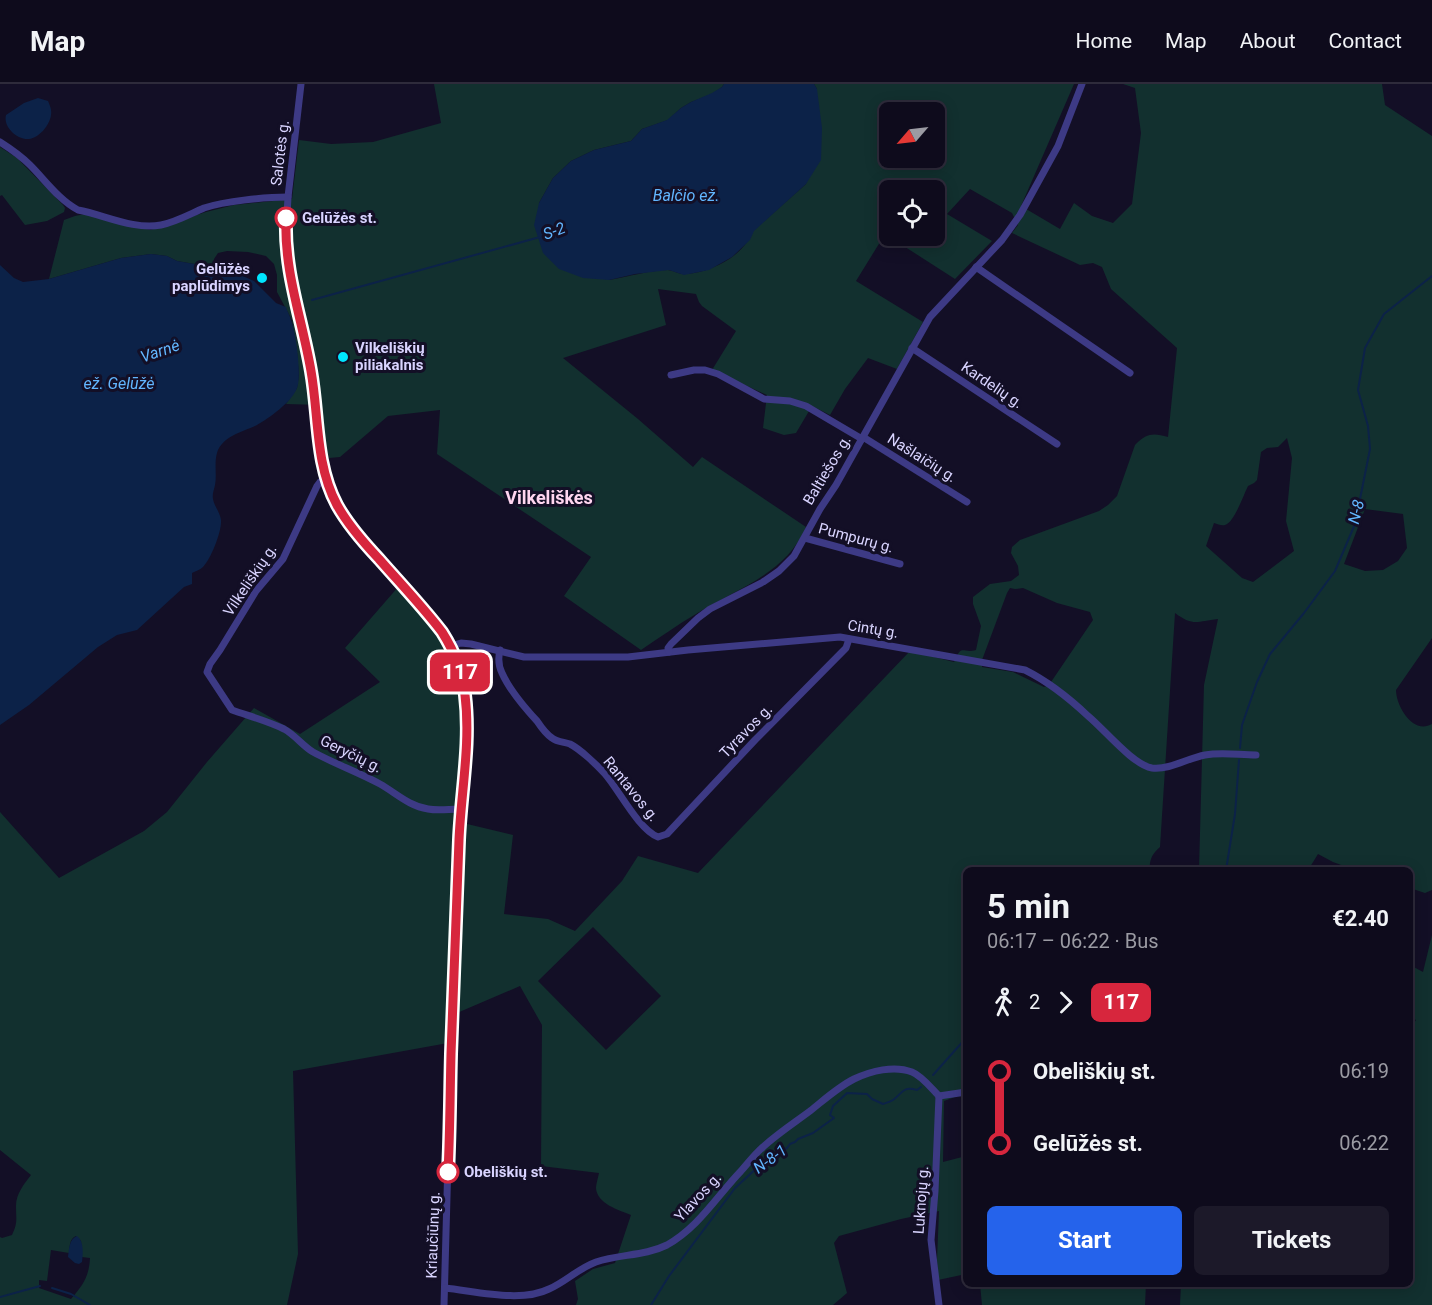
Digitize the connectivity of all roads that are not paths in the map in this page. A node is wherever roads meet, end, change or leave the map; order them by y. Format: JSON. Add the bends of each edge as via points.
{"nodes":[{"id":1,"x":301,"y":84,"type":"edge"},
{"id":2,"x":1082,"y":84,"type":"edge"},
{"id":3,"x":0,"y":142,"type":"edge"},
{"id":4,"x":288,"y":197,"type":"junction"},
{"id":5,"x":976,"y":267,"type":"junction"},
{"id":6,"x":912,"y":348,"type":"junction"},
{"id":7,"x":1130,"y":373,"type":"dead end"},
{"id":8,"x":671,"y":375,"type":"dead end"},
{"id":9,"x":862,"y":438,"type":"junction"},
{"id":10,"x":1057,"y":444,"type":"dead end"},
{"id":11,"x":326,"y":478,"type":"junction"},
{"id":12,"x":967,"y":502,"type":"dead end"},
{"id":13,"x":805,"y":538,"type":"junction"},
{"id":14,"x":900,"y":564,"type":"dead end"},
{"id":15,"x":849,"y":639,"type":"junction"},
{"id":16,"x":451,"y":646,"type":"junction"},
{"id":17,"x":500,"y":650,"type":"junction"},
{"id":18,"x":669,"y":652,"type":"junction"},
{"id":19,"x":232,"y":710,"type":"joint"},
{"id":20,"x":1256,"y":755,"type":"dead end"},
{"id":21,"x":460,"y":809,"type":"junction"},
{"id":22,"x":658,"y":837,"type":"joint"},
{"id":23,"x":963,"y":1092,"type":"edge"},
{"id":24,"x":939,"y":1095,"type":"junction"},
{"id":25,"x":445,"y":1288,"type":"junction"},
{"id":26,"x":444,"y":1305,"type":"edge"},
{"id":27,"x":939,"y":1305,"type":"edge"}],
"edges":[{"from":1,"to":4,"type":"street","name":"Salotės g."},
{"from":2,"to":5,"type":"street","name":"Baltiešos g.","via":[[1059,146],[1020,215]]},
{"from":3,"to":4,"type":"street","via":[[23,158],[73,207],[124,222],[160,225],[228,202]]},
{"from":4,"to":11,"type":"street","name":"Salotės g.","via":[[290,275],[312,373]]},
{"from":5,"to":6,"type":"street","name":"Baltiešos g.","via":[[930,317]]},
{"from":5,"to":7,"type":"street"},
{"from":6,"to":9,"type":"street","name":"Baltiešos g."},
{"from":6,"to":10,"type":"street","name":"Kardelių g."},
{"from":8,"to":9,"type":"street","name":"Našlaičių g.","via":[[694,370],[718,374],[764,399],[806,406]]},
{"from":9,"to":12,"type":"street","name":"Našlaičių g."},
{"from":9,"to":13,"type":"street","name":"Baltiešos g."},
{"from":11,"to":16,"type":"street","name":"Salotės g.","via":[[336,504],[354,531],[434,621]]},
{"from":11,"to":19,"type":"street","name":"Vilkeliškių g.","via":[[317,486],[283,559],[256,591],[210,664],[207,672]]},
{"from":13,"to":14,"type":"street","name":"Pumpurų g."},
{"from":13,"to":18,"type":"street","name":"Baltiešos g.","via":[[779,571],[710,609],[671,644]]},
{"from":15,"to":18,"type":"street","name":"Cintų g."},
{"from":15,"to":20,"type":"street","name":"Cintų g.","via":[[1025,670],[1052,685],[1146,766],[1157,768],[1214,754]]},
{"from":15,"to":22,"type":"street","name":"Tyravos g.","via":[[846,648],[698,802],[667,834]]},
{"from":16,"to":17,"type":"street","name":"Cintų g.","via":[[461,643]]},
{"from":16,"to":21,"type":"street","name":"Salotės g.","via":[[462,676],[467,713]]},
{"from":17,"to":18,"type":"street","name":"Cintų g.","via":[[524,657],[628,657]]},
{"from":17,"to":22,"type":"street","name":"Rantavos g.","via":[[502,673],[521,704],[554,740],[576,748],[605,774],[640,822]]},
{"from":19,"to":21,"type":"street","name":"Geryčių g.","via":[[284,729],[311,751],[416,806],[429,810]]},
{"from":21,"to":25,"type":"street","name":"Kriaučiūnų g."},
{"from":23,"to":24,"type":"street"},
{"from":24,"to":25,"type":"street","name":"Ylavos g.","via":[[909,1071],[882,1070],[855,1079],[763,1148],[699,1220],[667,1245],[598,1261],[541,1292],[508,1295]]},
{"from":24,"to":27,"type":"street","name":"Luknojų g.","via":[[931,1240]]},
{"from":25,"to":26,"type":"street","name":"Kriaučiūnų g."}]}
